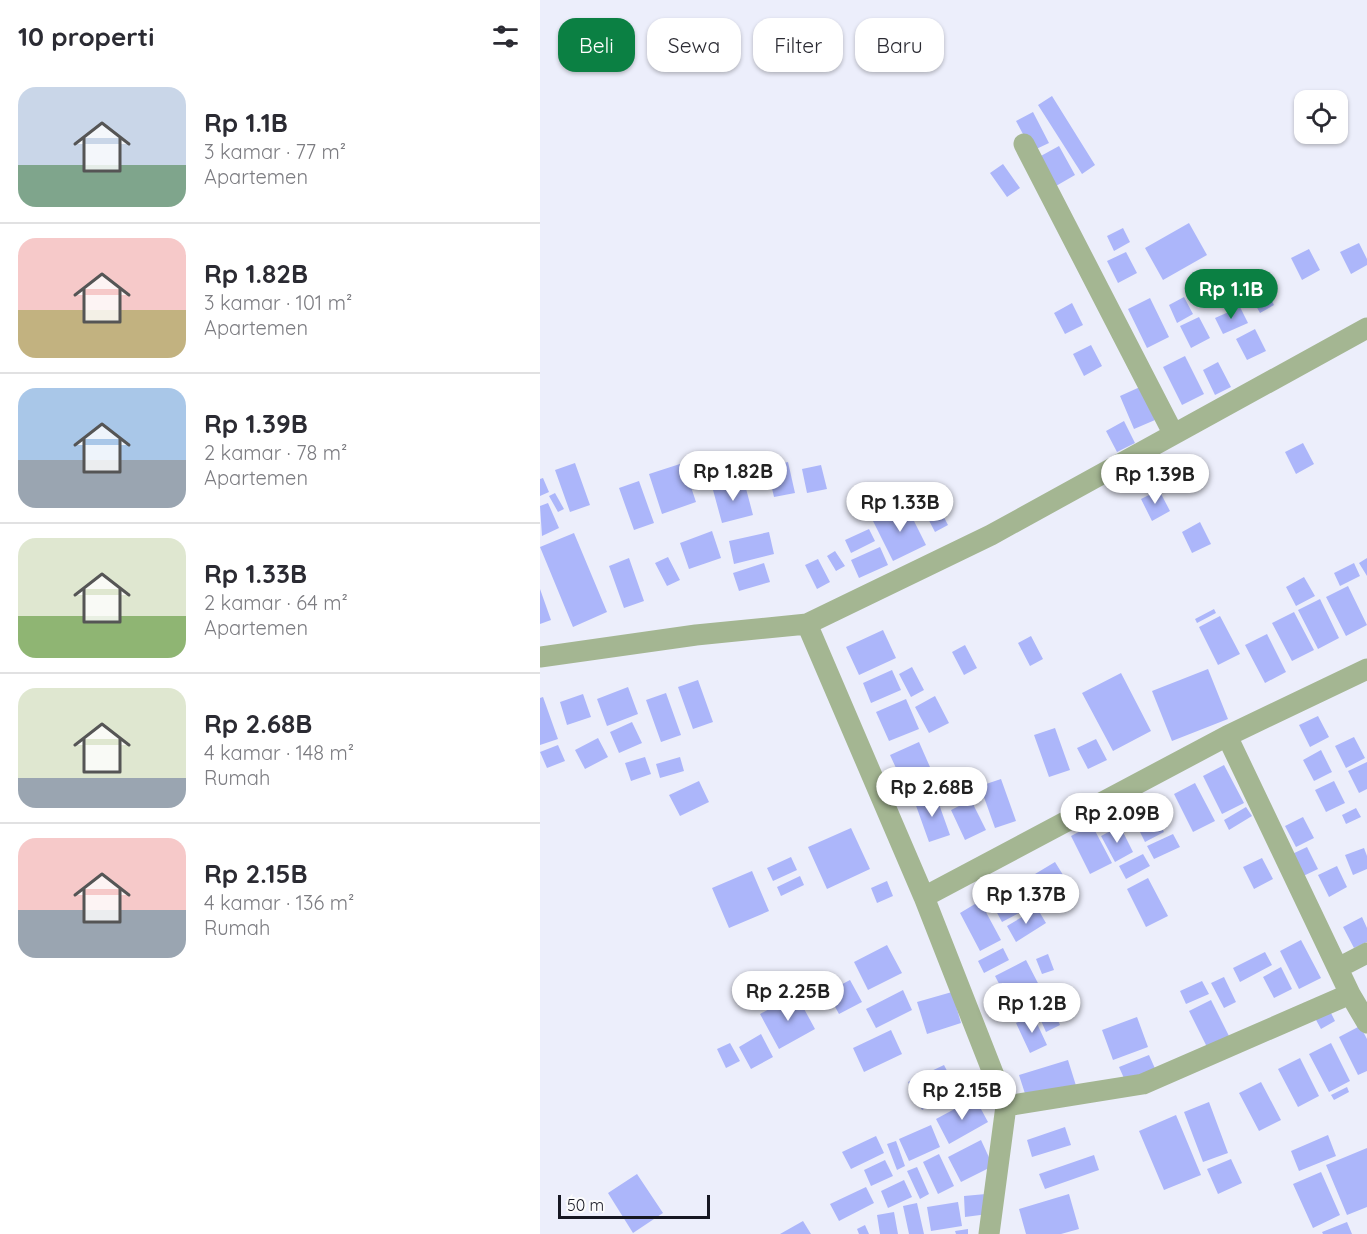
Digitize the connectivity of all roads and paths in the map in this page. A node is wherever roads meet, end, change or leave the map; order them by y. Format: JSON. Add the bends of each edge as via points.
{"nodes":[{"id":1,"x":1024,"y":144,"type":"dead end"},
{"id":2,"x":1367,"y":328,"type":"edge"},
{"id":3,"x":1173,"y":433,"type":"junction"},
{"id":4,"x":807,"y":624,"type":"junction"},
{"id":5,"x":540,"y":657,"type":"edge"},
{"id":6,"x":1367,"y":669,"type":"edge"},
{"id":7,"x":1227,"y":736,"type":"junction"},
{"id":8,"x":924,"y":897,"type":"junction"},
{"id":9,"x":1367,"y":953,"type":"edge"},
{"id":10,"x":1338,"y":968,"type":"junction"},
{"id":11,"x":1350,"y":994,"type":"junction"},
{"id":12,"x":1367,"y":1023,"type":"edge"},
{"id":13,"x":1006,"y":1106,"type":"junction"},
{"id":14,"x":989,"y":1234,"type":"edge"}],
"edges":[{"from":1,"to":3,"type":"street"},
{"from":2,"to":3,"type":"street"},
{"from":3,"to":4,"type":"street","via":[[991,535]]},
{"from":4,"to":5,"type":"street"},
{"from":4,"to":8,"type":"street"},
{"from":6,"to":7,"type":"street"},
{"from":7,"to":8,"type":"street"},
{"from":7,"to":10,"type":"street"},
{"from":8,"to":13,"type":"street"},
{"from":9,"to":10,"type":"street"},
{"from":10,"to":11,"type":"street"},
{"from":11,"to":12,"type":"street"},
{"from":11,"to":13,"type":"street","via":[[1143,1083]]},
{"from":13,"to":14,"type":"street"}]}
